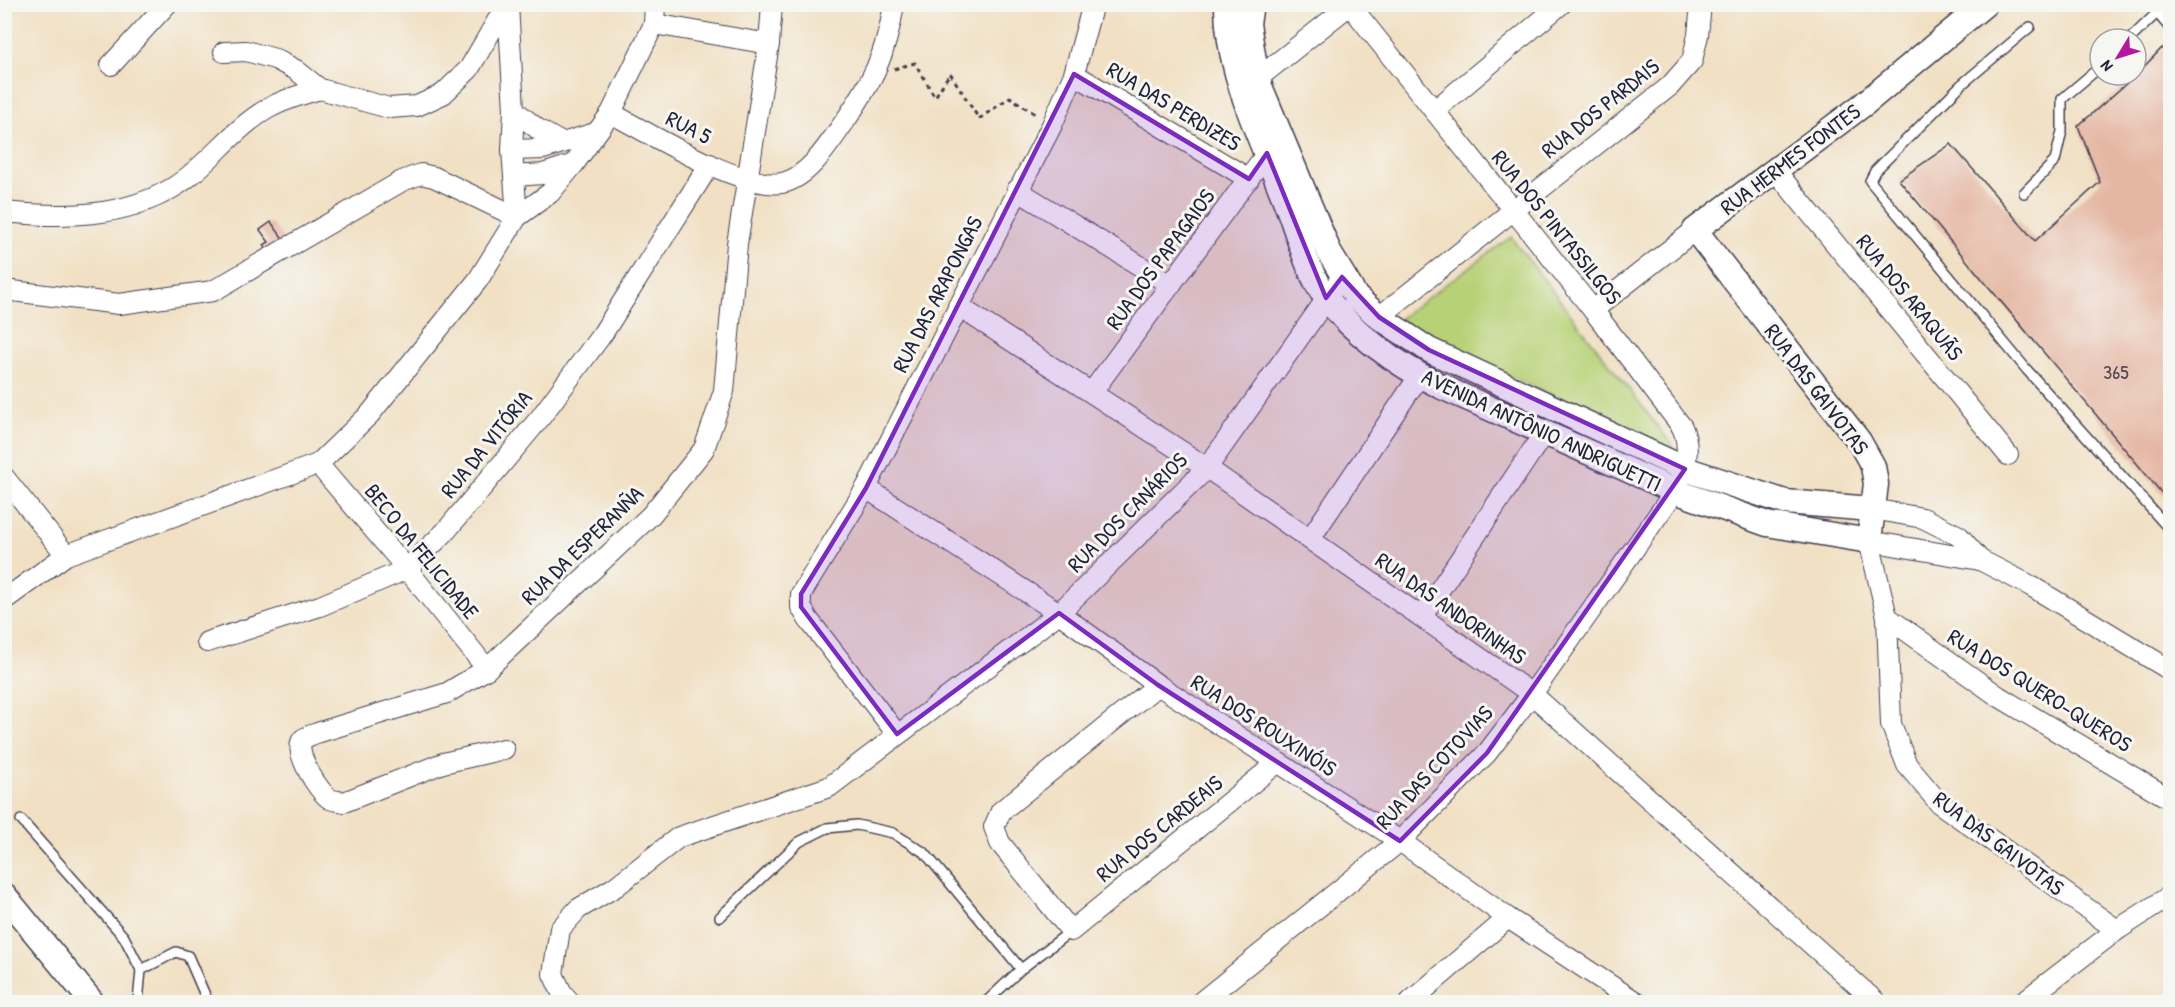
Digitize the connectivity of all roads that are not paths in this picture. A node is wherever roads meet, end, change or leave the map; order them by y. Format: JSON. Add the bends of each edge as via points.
{"nodes":[{"id":1,"x":166,"y":4,"type":"edge"},
{"id":2,"x":507,"y":4,"type":"edge"},
{"id":3,"x":655,"y":4,"type":"edge"},
{"id":4,"x":772,"y":4,"type":"edge"},
{"id":5,"x":894,"y":4,"type":"edge"},
{"id":6,"x":1093,"y":4,"type":"edge"},
{"id":7,"x":1227,"y":4,"type":"edge"},
{"id":8,"x":1251,"y":4,"type":"edge"},
{"id":9,"x":1561,"y":4,"type":"edge"},
{"id":10,"x":1701,"y":4,"type":"edge"},
{"id":11,"x":1985,"y":4,"type":"edge"},
{"id":12,"x":2166,"y":4,"type":"edge"},
{"id":13,"x":1351,"y":5,"type":"edge"},
{"id":14,"x":2158,"y":14,"type":"junction"},
{"id":15,"x":654,"y":24,"type":"junction"},
{"id":16,"x":2030,"y":27,"type":"dead end"},
{"id":17,"x":2143,"y":27,"type":"edge"},
{"id":18,"x":2170,"y":28,"type":"edge"},
{"id":19,"x":769,"y":44,"type":"junction"},
{"id":20,"x":224,"y":52,"type":"dead end"},
{"id":21,"x":111,"y":65,"type":"dead end"},
{"id":22,"x":1074,"y":74,"type":"junction"},
{"id":23,"x":2088,"y":77,"type":"edge"},
{"id":24,"x":1257,"y":79,"type":"junction"},
{"id":25,"x":320,"y":89,"type":"junction"},
{"id":26,"x":514,"y":110,"type":"junction"},
{"id":27,"x":1434,"y":111,"type":"junction"},
{"id":28,"x":611,"y":113,"type":"junction"},
{"id":29,"x":596,"y":133,"type":"junction"},
{"id":30,"x":562,"y":143,"type":"junction"},
{"id":31,"x":512,"y":150,"type":"junction"},
{"id":32,"x":1267,"y":153,"type":"junction"},
{"id":33,"x":574,"y":164,"type":"junction"},
{"id":34,"x":710,"y":164,"type":"junction"},
{"id":35,"x":1775,"y":170,"type":"junction"},
{"id":36,"x":514,"y":176,"type":"junction"},
{"id":37,"x":748,"y":179,"type":"junction"},
{"id":38,"x":1249,"y":179,"type":"junction"},
{"id":39,"x":1017,"y":190,"type":"junction"},
{"id":40,"x":2024,"y":193,"type":"dead end"},
{"id":41,"x":1511,"y":210,"type":"junction"},
{"id":42,"x":4,"y":212,"type":"edge"},
{"id":43,"x":517,"y":217,"type":"junction"},
{"id":44,"x":1695,"y":230,"type":"junction"},
{"id":45,"x":1341,"y":277,"type":"junction"},
{"id":46,"x":1171,"y":285,"type":"junction"},
{"id":47,"x":4,"y":290,"type":"edge"},
{"id":48,"x":1326,"y":298,"type":"junction"},
{"id":49,"x":958,"y":306,"type":"junction"},
{"id":50,"x":1593,"y":310,"type":"junction"},
{"id":51,"x":1379,"y":316,"type":"junction"},
{"id":52,"x":1420,"y":375,"type":"junction"},
{"id":53,"x":1092,"y":392,"type":"junction"},
{"id":54,"x":1544,"y":433,"type":"junction"},
{"id":55,"x":2008,"y":455,"type":"dead end"},
{"id":56,"x":318,"y":464,"type":"junction"},
{"id":57,"x":1207,"y":468,"type":"junction"},
{"id":58,"x":4,"y":477,"type":"edge"},
{"id":59,"x":1680,"y":480,"type":"junction"},
{"id":60,"x":866,"y":488,"type":"junction"},
{"id":61,"x":1872,"y":509,"type":"junction"},
{"id":62,"x":2170,"y":530,"type":"edge"},
{"id":63,"x":1310,"y":539,"type":"junction"},
{"id":64,"x":1869,"y":541,"type":"junction"},
{"id":65,"x":66,"y":555,"type":"junction"},
{"id":66,"x":1980,"y":560,"type":"junction"},
{"id":67,"x":407,"y":569,"type":"junction"},
{"id":68,"x":4,"y":600,"type":"edge"},
{"id":69,"x":1059,"y":614,"type":"junction"},
{"id":70,"x":1422,"y":616,"type":"junction"},
{"id":71,"x":1887,"y":617,"type":"junction"},
{"id":72,"x":207,"y":642,"type":"dead end"},
{"id":73,"x":487,"y":669,"type":"junction"},
{"id":74,"x":2170,"y":670,"type":"edge"},
{"id":75,"x":1158,"y":685,"type":"junction"},
{"id":76,"x":1532,"y":694,"type":"junction"},
{"id":77,"x":897,"y":734,"type":"junction"},
{"id":78,"x":504,"y":748,"type":"dead end"},
{"id":79,"x":1277,"y":763,"type":"junction"},
{"id":80,"x":2170,"y":799,"type":"edge"},
{"id":81,"x":21,"y":820,"type":"dead end"},
{"id":82,"x":1400,"y":841,"type":"junction"},
{"id":83,"x":4,"y":895,"type":"edge"},
{"id":84,"x":2170,"y":896,"type":"edge"},
{"id":85,"x":720,"y":917,"type":"dead end"},
{"id":86,"x":1508,"y":918,"type":"junction"},
{"id":87,"x":1071,"y":930,"type":"junction"},
{"id":88,"x":2117,"y":930,"type":"junction"},
{"id":89,"x":1021,"y":969,"type":"junction"},
{"id":90,"x":141,"y":970,"type":"junction"},
{"id":91,"x":1612,"y":997,"type":"edge"},
{"id":92,"x":92,"y":1002,"type":"edge"},
{"id":93,"x":138,"y":1002,"type":"edge"},
{"id":94,"x":208,"y":1002,"type":"edge"},
{"id":95,"x":570,"y":1002,"type":"edge"},
{"id":96,"x":986,"y":1002,"type":"edge"},
{"id":97,"x":1201,"y":1002,"type":"edge"},
{"id":98,"x":1410,"y":1002,"type":"edge"},
{"id":99,"x":1636,"y":1002,"type":"edge"},
{"id":100,"x":1876,"y":1002,"type":"edge"},
{"id":101,"x":2023,"y":1002,"type":"edge"}],
"edges":[{"from":1,"to":21,"type":"street"},
{"from":2,"to":25,"type":"street","via":[[469,69],[443,94],[417,106],[389,108]]},
{"from":2,"to":26,"type":"street"},
{"from":3,"to":15,"type":"street"},
{"from":4,"to":19,"type":"street","name":"RUA DA ESPERANÑA"},
{"from":5,"to":37,"type":"street","via":[[889,37],[875,75],[828,145],[804,171],[783,183]]},
{"from":6,"to":22,"type":"street","name":"RUA DAS ARAPONGAS"},
{"from":7,"to":32,"type":"street","name":"AVENIDA ANTÔNIO ANDRIGUETTI","via":[[1227,32],[1239,83]]},
{"from":8,"to":24,"type":"street","name":"AVENIDA ANTÔNIO ANDRIGUETTI","via":[[1248,24]]},
{"from":9,"to":27,"type":"street"},
{"from":10,"to":41,"type":"street","name":"RUA DOS PARDAIS","via":[[1692,60],[1670,86]]},
{"from":11,"to":35,"type":"street","name":"RUA HERMES FONTES","via":[[1864,104]]},
{"from":12,"to":14,"type":"lane"},
{"from":13,"to":24,"type":"street"},
{"from":13,"to":27,"type":"street","name":"RUA DOS PINTASSILGOS"},
{"from":14,"to":17,"type":"lane"},
{"from":14,"to":18,"type":"lane"},
{"from":15,"to":19,"type":"street"},
{"from":15,"to":28,"type":"street"},
{"from":16,"to":62,"type":"lane","via":[[1961,85],[1870,180],[2027,370]]},
{"from":19,"to":37,"type":"street","name":"RUA DA ESPERANÑA"},
{"from":20,"to":25,"type":"street","via":[[246,51],[275,59]]},
{"from":22,"to":38,"type":"street","name":"RUA DAS PERDIZES"},
{"from":22,"to":39,"type":"street","name":"RUA DAS ARAPONGAS"},
{"from":23,"to":40,"type":"lane","via":[[2062,99],[2062,131],[2055,161]]},
{"from":24,"to":45,"type":"street","name":"AVENIDA ANTÔNIO ANDRIGUETTI"},
{"from":25,"to":42,"type":"street","via":[[269,108],[174,187],[139,203],[105,213],[37,216]]},
{"from":26,"to":30,"type":"street"},
{"from":26,"to":31,"type":"street"},
{"from":27,"to":41,"type":"street","name":"RUA DOS PINTASSILGOS"},
{"from":28,"to":29,"type":"street"},
{"from":28,"to":34,"type":"street","name":"RUA 5"},
{"from":29,"to":30,"type":"street"},
{"from":29,"to":33,"type":"street"},
{"from":30,"to":31,"type":"street","via":[[527,151]]},
{"from":31,"to":36,"type":"street"},
{"from":32,"to":38,"type":"street","name":"RUA DOS PAPAGAIOS"},
{"from":32,"to":48,"type":"street","name":"AVENIDA ANTÔNIO ANDRIGUETTI"},
{"from":33,"to":36,"type":"street","via":[[543,174]]},
{"from":33,"to":43,"type":"street","via":[[550,193]]},
{"from":34,"to":37,"type":"street","name":"RUA 5"},
{"from":34,"to":67,"type":"street","name":"RUA DA VITÓRIA","via":[[603,333],[548,409],[446,532]]},
{"from":35,"to":44,"type":"street","name":"RUA HERMES FONTES"},
{"from":35,"to":55,"type":"street","name":"RUA DOS ARAQUÃS"},
{"from":36,"to":43,"type":"street"},
{"from":37,"to":73,"type":"street","name":"RUA DA ESPERANÑA","via":[[734,273],[724,391],[704,449],[651,515]]},
{"from":38,"to":46,"type":"street","name":"RUA DOS PAPAGAIOS"},
{"from":39,"to":46,"type":"street"},
{"from":39,"to":49,"type":"street","name":"RUA DAS ARAPONGAS"},
{"from":41,"to":50,"type":"street","name":"RUA DOS PINTASSILGOS"},
{"from":41,"to":51,"type":"street","name":"RUA DOS PARDAIS"},
{"from":43,"to":47,"type":"street","via":[[421,174],[402,181],[213,291],[119,304]]},
{"from":43,"to":56,"type":"street","via":[[478,280],[370,414]]},
{"from":44,"to":50,"type":"street","name":"RUA HERMES FONTES"},
{"from":44,"to":61,"type":"street","name":"RUA DAS GAIVOTAS","via":[[1859,441],[1873,466],[1876,484]]},
{"from":45,"to":48,"type":"street","name":"RUA DOS CANÁRIOS"},
{"from":45,"to":51,"type":"street","name":"AVENIDA ANTÔNIO ANDRIGUETTI","via":[[1356,297]]},
{"from":46,"to":53,"type":"street","name":"RUA DOS PAPAGAIOS"},
{"from":48,"to":52,"type":"street","name":"AVENIDA ANTÔNIO ANDRIGUETTI","via":[[1358,332]]},
{"from":48,"to":57,"type":"street","name":"RUA DOS CANÁRIOS"},
{"from":49,"to":53,"type":"street","name":"RUA DAS ANDORINHAS"},
{"from":49,"to":60,"type":"street","name":"RUA DAS ARAPONGAS"},
{"from":50,"to":59,"type":"street","name":"RUA DOS PINTASSILGOS","via":[[1682,427],[1688,445]]},
{"from":51,"to":59,"type":"street","name":"AVENIDA ANTÔNIO ANDRIGUETTI","via":[[1437,355]]},
{"from":52,"to":54,"type":"street","name":"AVENIDA ANTÔNIO ANDRIGUETTI"},
{"from":52,"to":63,"type":"street"},
{"from":53,"to":57,"type":"street","name":"RUA DAS ANDORINHAS"},
{"from":54,"to":59,"type":"street","name":"AVENIDA ANTÔNIO ANDRIGUETTI"},
{"from":54,"to":70,"type":"street"},
{"from":56,"to":65,"type":"street"},
{"from":56,"to":67,"type":"street","name":"BECO DA FELICIDADE"},
{"from":57,"to":63,"type":"street","name":"RUA DAS ANDORINHAS"},
{"from":57,"to":69,"type":"street","name":"RUA DOS CANÁRIOS"},
{"from":58,"to":65,"type":"street"},
{"from":59,"to":61,"type":"street","name":"AVENIDA ANTÔNIO ANDRIGUETTI","via":[[1785,502]]},
{"from":59,"to":64,"type":"street","name":"AVENIDA ANTÔNIO ANDRIGUETTI","via":[[1767,524]]},
{"from":59,"to":76,"type":"street","name":"RUA DAS COTOVIAS"},
{"from":60,"to":69,"type":"street","name":"RUA DOS ROUXINÓIS"},
{"from":60,"to":77,"type":"street","name":"RUA DAS ARAPONGAS","via":[[801,594],[801,607]]},
{"from":61,"to":64,"type":"street","name":"RUA DAS GAIVOTAS"},
{"from":61,"to":66,"type":"street","name":"AVENIDA ANTÔNIO ANDRIGUETTI","via":[[1923,518],[1959,536]]},
{"from":63,"to":70,"type":"street","name":"RUA DAS ANDORINHAS"},
{"from":64,"to":66,"type":"street","name":"AVENIDA ANTÔNIO ANDRIGUETTI"},
{"from":64,"to":71,"type":"street","name":"RUA DAS GAIVOTAS"},
{"from":65,"to":68,"type":"street"},
{"from":66,"to":74,"type":"street","name":"AVENIDA ANTÔNIO ANDRIGUETTI","via":[[2031,586]]},
{"from":67,"to":72,"type":"street","name":"RUA DA VITÓRIA","via":[[320,606]]},
{"from":67,"to":73,"type":"street","name":"BECO DA FELICIDADE"},
{"from":69,"to":75,"type":"street","name":"RUA DOS ROUXINÓIS"},
{"from":69,"to":77,"type":"street","name":"RUA DOS CANÁRIOS"},
{"from":70,"to":76,"type":"street","name":"RUA DAS ANDORINHAS"},
{"from":71,"to":80,"type":"street","name":"RUA DOS QUERO-QUEROS","via":[[1998,696]]},
{"from":71,"to":88,"type":"street","name":"RUA DAS GAIVOTAS","via":[[1891,724],[1907,765],[1939,803]]},
{"from":73,"to":78,"type":"street","name":"RUA DA ESPERANÑA","via":[[447,693],[303,739],[300,755],[318,787],[330,799],[344,802],[443,763]]},
{"from":75,"to":79,"type":"street","name":"RUA DOS ROUXINÓIS"},
{"from":75,"to":87,"type":"street","via":[[1001,811],[994,827],[1000,843]]},
{"from":76,"to":82,"type":"street","name":"RUA DAS COTOVIAS","via":[[1488,753]]},
{"from":76,"to":100,"type":"street","name":"RUA DAS ANDORINHAS"},
{"from":77,"to":95,"type":"street","via":[[829,787],[679,837],[615,887],[578,909],[560,929],[553,974]]},
{"from":79,"to":82,"type":"street","name":"RUA DOS ROUXINÓIS"},
{"from":79,"to":87,"type":"street","name":"RUA DOS CARDEAIS"},
{"from":81,"to":90,"type":"lane","via":[[124,937]]},
{"from":82,"to":86,"type":"street","name":"RUA DOS ROUXINÓIS"},
{"from":82,"to":97,"type":"street","name":"RUA DAS COTOVIAS"},
{"from":83,"to":92,"type":"street"},
{"from":84,"to":88,"type":"street"},
{"from":85,"to":89,"type":"lane","via":[[799,842],[827,828],[857,825],[893,833],[925,853]]},
{"from":86,"to":91,"type":"street","name":"RUA DOS ROUXINÓIS"},
{"from":86,"to":98,"type":"street"},
{"from":87,"to":89,"type":"lane"},
{"from":88,"to":101,"type":"street"},
{"from":89,"to":96,"type":"lane"},
{"from":90,"to":93,"type":"lane"},
{"from":90,"to":94,"type":"lane","via":[[176,952],[188,956]]},
{"from":91,"to":99,"type":"street","name":"RUA DOS ROUXINÓIS"}]}
